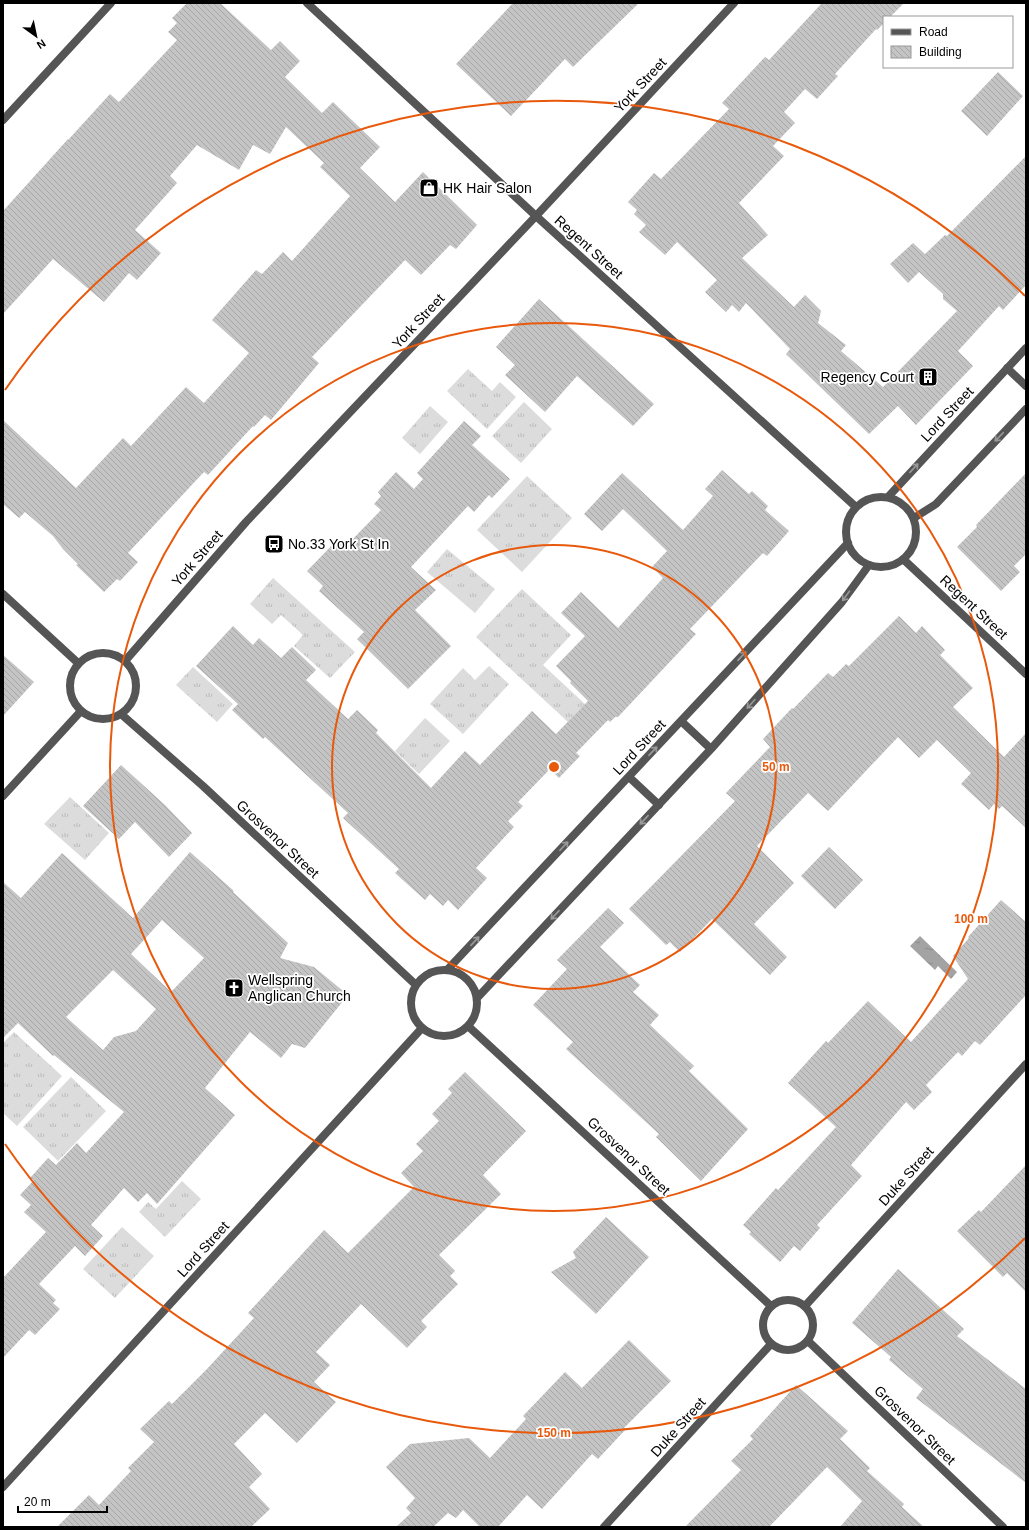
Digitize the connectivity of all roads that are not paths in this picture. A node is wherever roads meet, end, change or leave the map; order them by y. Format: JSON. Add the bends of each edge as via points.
{"nodes":[{"id":1,"x":111,"y":3,"type":"edge"},
{"id":2,"x":307,"y":3,"type":"edge"},
{"id":3,"x":734,"y":3,"type":"edge"},
{"id":4,"x":3,"y":120,"type":"edge"},
{"id":5,"x":536,"y":216,"type":"junction"},
{"id":6,"x":1026,"y":348,"type":"edge"},
{"id":7,"x":1007,"y":368,"type":"junction"},
{"id":8,"x":1026,"y":386,"type":"edge"},
{"id":9,"x":1026,"y":409,"type":"edge"},
{"id":10,"x":888,"y":497,"type":"junction"},
{"id":11,"x":856,"y":507,"type":"junction"},
{"id":12,"x":914,"y":518,"type":"junction"},
{"id":13,"x":848,"y":543,"type":"junction"},
{"id":14,"x":903,"y":559,"type":"junction"},
{"id":15,"x":869,"y":565,"type":"junction"},
{"id":16,"x":3,"y":594,"type":"edge"},
{"id":17,"x":125,"y":661,"type":"junction"},
{"id":18,"x":78,"y":663,"type":"junction"},
{"id":19,"x":1026,"y":674,"type":"edge"},
{"id":20,"x":81,"y":712,"type":"junction"},
{"id":21,"x":121,"y":714,"type":"junction"},
{"id":22,"x":681,"y":721,"type":"junction"},
{"id":23,"x":711,"y":749,"type":"junction"},
{"id":24,"x":629,"y":777,"type":"junction"},
{"id":25,"x":3,"y":796,"type":"edge"},
{"id":26,"x":659,"y":804,"type":"junction"},
{"id":27,"x":448,"y":969,"type":"junction"},
{"id":28,"x":416,"y":985,"type":"junction"},
{"id":29,"x":478,"y":997,"type":"junction"},
{"id":30,"x":468,"y":1026,"type":"junction"},
{"id":31,"x":422,"y":1028,"type":"junction"},
{"id":32,"x":1026,"y":1064,"type":"edge"},
{"id":33,"x":771,"y":1306,"type":"junction"},
{"id":34,"x":805,"y":1306,"type":"junction"},
{"id":35,"x":808,"y":1341,"type":"junction"},
{"id":36,"x":771,"y":1344,"type":"junction"},
{"id":37,"x":3,"y":1487,"type":"edge"},
{"id":38,"x":604,"y":1527,"type":"edge"},
{"id":39,"x":1003,"y":1527,"type":"edge"}],
"edges":[{"from":1,"to":4,"type":"street"},
{"from":2,"to":5,"type":"street","name":"Regent Street"},
{"from":3,"to":5,"type":"street","name":"York Street"},
{"from":5,"to":11,"type":"street","name":"Regent Street"},
{"from":5,"to":17,"type":"street","name":"York Street","via":[[246,522]]},
{"from":6,"to":7,"type":"street","name":"Lord Street"},
{"from":7,"to":8,"type":"street"},
{"from":10,"to":7,"type":"street","name":"Lord Street","one_way":true},
{"from":9,"to":12,"type":"street","one_way":true,"via":[[936,504]]},
{"from":10,"to":11,"type":"street","via":[[870,498]]},
{"from":10,"to":12,"type":"street","via":[[908,508]]},
{"from":11,"to":13,"type":"street","via":[[847,524]]},
{"from":12,"to":14,"type":"street","via":[[917,529],[915,540],[911,551]]},
{"from":13,"to":15,"type":"street","via":[[860,560]]},
{"from":22,"to":13,"type":"street","name":"Lord Street","one_way":true},
{"from":14,"to":15,"type":"street","via":[[893,565]]},
{"from":14,"to":19,"type":"street","name":"Regent Street"},
{"from":15,"to":23,"type":"street","one_way":true,"via":[[842,602]]},
{"from":16,"to":18,"type":"street"},
{"from":17,"to":18,"type":"street","via":[[106,652],[86,656]]},
{"from":17,"to":21,"type":"street","via":[[132,668],[136,678],[136,689],[131,703]]},
{"from":18,"to":20,"type":"street","via":[[72,672],[70,694]]},
{"from":20,"to":21,"type":"street","via":[[101,719],[111,719]]},
{"from":20,"to":25,"type":"street"},
{"from":21,"to":28,"type":"street","name":"Grosvenor Street","via":[[203,786]]},
{"from":22,"to":23,"type":"street"},
{"from":24,"to":22,"type":"street","name":"Lord Street","one_way":true},
{"from":23,"to":26,"type":"street"},
{"from":24,"to":26,"type":"street"},
{"from":27,"to":24,"type":"street","name":"Lord Street","one_way":true},
{"from":26,"to":29,"type":"street","one_way":true},
{"from":27,"to":28,"type":"street","via":[[430,973]]},
{"from":27,"to":29,"type":"street","via":[[468,978]]},
{"from":28,"to":31,"type":"street","via":[[412,998],[412,1012]]},
{"from":29,"to":30,"type":"street","via":[[475,1018]]},
{"from":30,"to":31,"type":"street","via":[[460,1032],[441,1036]]},
{"from":30,"to":33,"type":"street","name":"Grosvenor Street"},
{"from":31,"to":37,"type":"street","name":"Lord Street"},
{"from":32,"to":34,"type":"street","name":"Duke Street"},
{"from":33,"to":34,"type":"street","via":[[785,1300],[792,1300]]},
{"from":33,"to":36,"type":"street","via":[[763,1321],[763,1329]]},
{"from":34,"to":35,"type":"street","via":[[810,1312],[814,1327]]},
{"from":35,"to":36,"type":"street","via":[[794,1350],[786,1351]]},
{"from":35,"to":39,"type":"street","name":"Grosvenor Street"},
{"from":36,"to":38,"type":"street","name":"Duke Street"}]}
